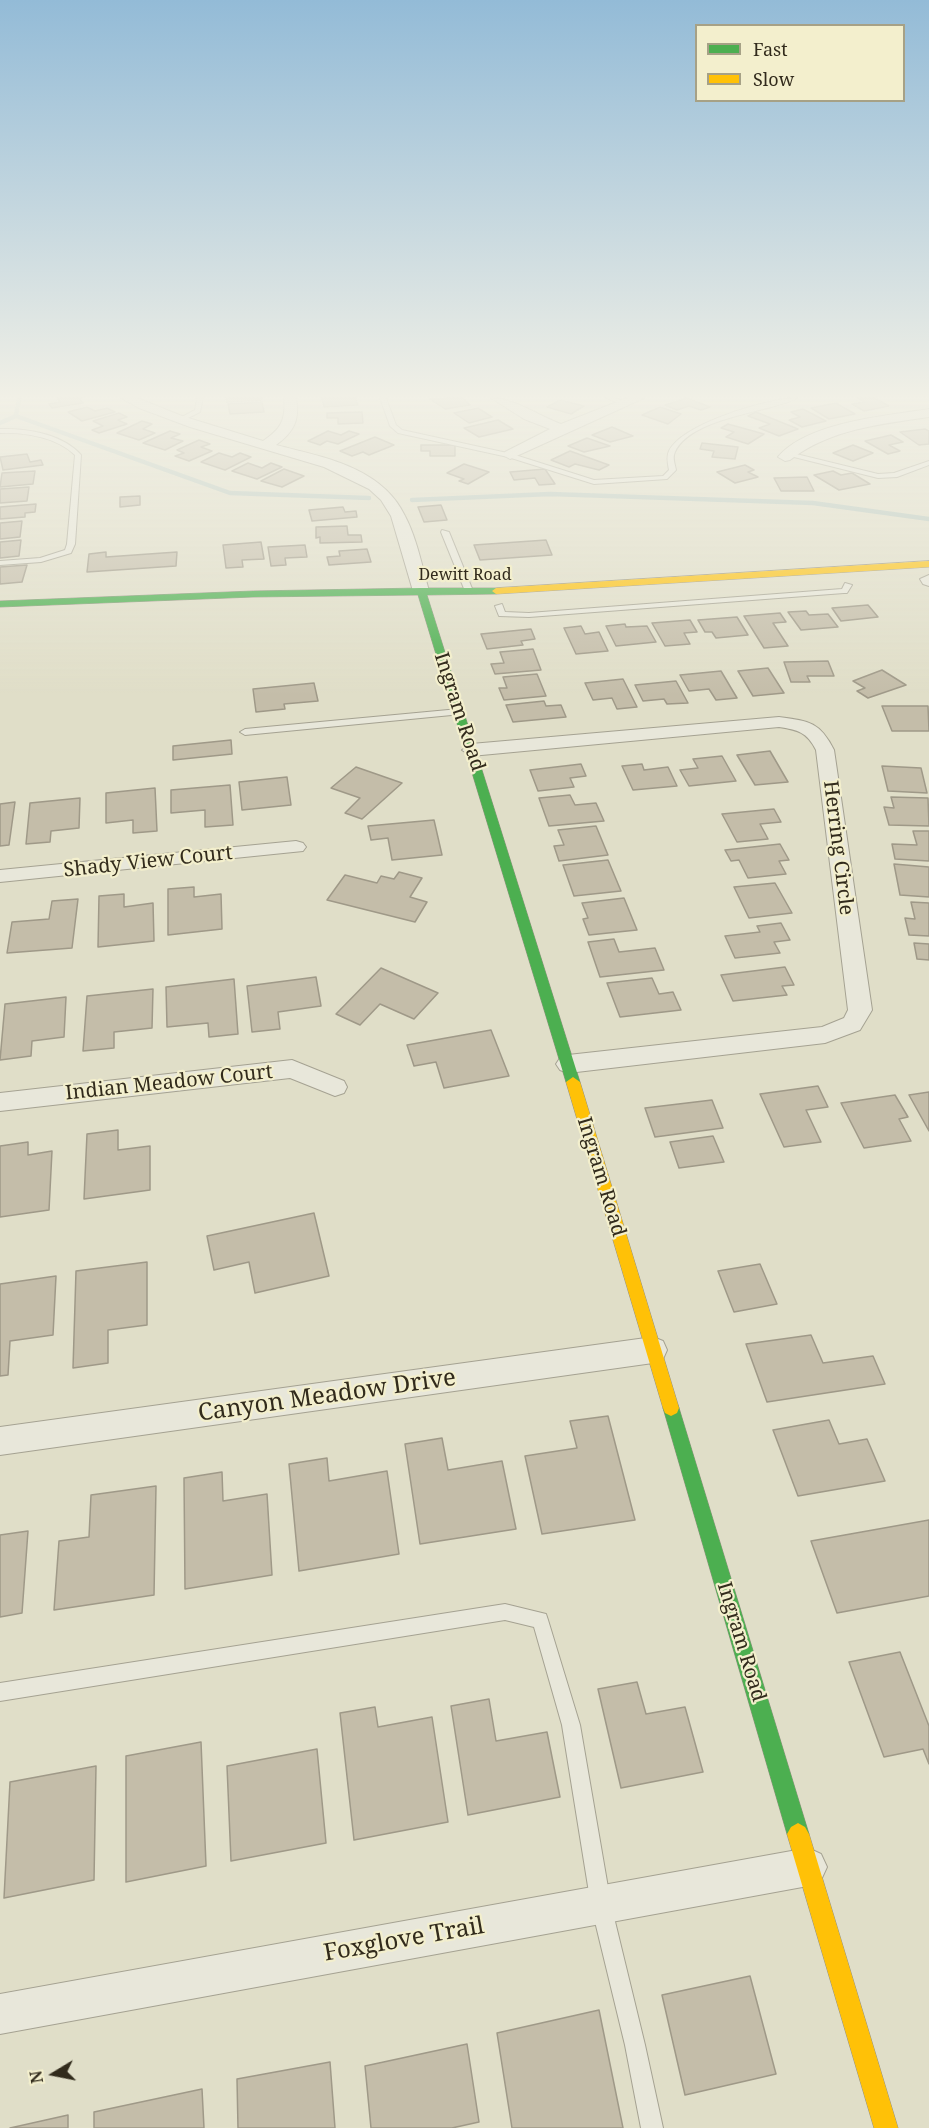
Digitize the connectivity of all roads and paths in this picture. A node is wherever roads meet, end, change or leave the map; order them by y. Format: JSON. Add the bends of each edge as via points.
{"nodes":[{"id":1,"x":75,"y":497,"type":"edge"},
{"id":2,"x":387,"y":497,"type":"edge"},
{"id":3,"x":444,"y":532,"type":"dead end"},
{"id":4,"x":0,"y":562,"type":"edge"},
{"id":5,"x":838,"y":569,"type":"junction"},
{"id":6,"x":925,"y":575,"type":"edge"},
{"id":7,"x":469,"y":591,"type":"junction"},
{"id":8,"x":496,"y":591,"type":"junction"},
{"id":9,"x":423,"y":598,"type":"junction"},
{"id":10,"x":0,"y":604,"type":"edge"},
{"id":11,"x":470,"y":606,"type":"dead end"},
{"id":12,"x":334,"y":607,"type":"dead end"},
{"id":13,"x":459,"y":712,"type":"junction"},
{"id":14,"x":245,"y":732,"type":"dead end"},
{"id":15,"x":471,"y":750,"type":"junction"},
{"id":16,"x":296,"y":847,"type":"dead end"},
{"id":17,"x":0,"y":876,"type":"edge"},
{"id":18,"x":568,"y":1064,"type":"junction"},
{"id":19,"x":335,"y":1087,"type":"dead end"},
{"id":20,"x":0,"y":1102,"type":"edge"},
{"id":21,"x":653,"y":1350,"type":"junction"},
{"id":22,"x":0,"y":1441,"type":"edge"},
{"id":23,"x":0,"y":1692,"type":"edge"},
{"id":24,"x":808,"y":1867,"type":"junction"},
{"id":25,"x":601,"y":1905,"type":"junction"},
{"id":26,"x":0,"y":2014,"type":"edge"},
{"id":27,"x":652,"y":2128,"type":"edge"},
{"id":28,"x":886,"y":2128,"type":"edge"}],
"edges":[{"from":1,"to":4,"type":"lane","via":[[68,551],[41,560]]},
{"from":2,"to":9,"type":"street","name":"Ingram Road","via":[[397,512]]},
{"from":3,"to":7,"type":"lane"},
{"from":5,"to":6,"type":"main road","name":"Dewitt Road"},
{"from":5,"to":8,"type":"main road","name":"Dewitt Road"},
{"from":5,"to":8,"type":"main road","name":"Dewitt Road","via":[[854,584],[494,606]]},
{"from":7,"to":8,"type":"main road","name":"Dewitt Road"},
{"from":7,"to":9,"type":"main road","name":"Dewitt Road"},
{"from":9,"to":10,"type":"main road","name":"Dewitt Road"},
{"from":9,"to":11,"type":"main road","name":"Dewitt Road"},
{"from":9,"to":12,"type":"main road","name":"Dewitt Road"},
{"from":9,"to":13,"type":"main road","name":"Ingram Road"},
{"from":13,"to":14,"type":"lane"},
{"from":13,"to":15,"type":"main road","name":"Ingram Road"},
{"from":15,"to":18,"type":"main road","name":"Ingram Road"},
{"from":15,"to":18,"type":"street","name":"Herring Circle","via":[[779,723],[803,725],[817,732],[825,750],[860,1010],[852,1024],[825,1035]]},
{"from":16,"to":17,"type":"street","name":"Shady View Court"},
{"from":18,"to":21,"type":"main road","name":"Ingram Road"},
{"from":19,"to":20,"type":"street","name":"Indian Meadow Court","via":[[292,1069]]},
{"from":21,"to":22,"type":"street","name":"Canyon Meadow Drive"},
{"from":21,"to":24,"type":"main road","name":"Ingram Road"},
{"from":23,"to":25,"type":"lane","via":[[505,1612],[540,1620],[571,1725]]},
{"from":24,"to":25,"type":"street","name":"Foxglove Trail"},
{"from":24,"to":28,"type":"main road","name":"Ingram Road"},
{"from":25,"to":26,"type":"street","name":"Foxglove Trail"},
{"from":25,"to":27,"type":"lane"}]}
